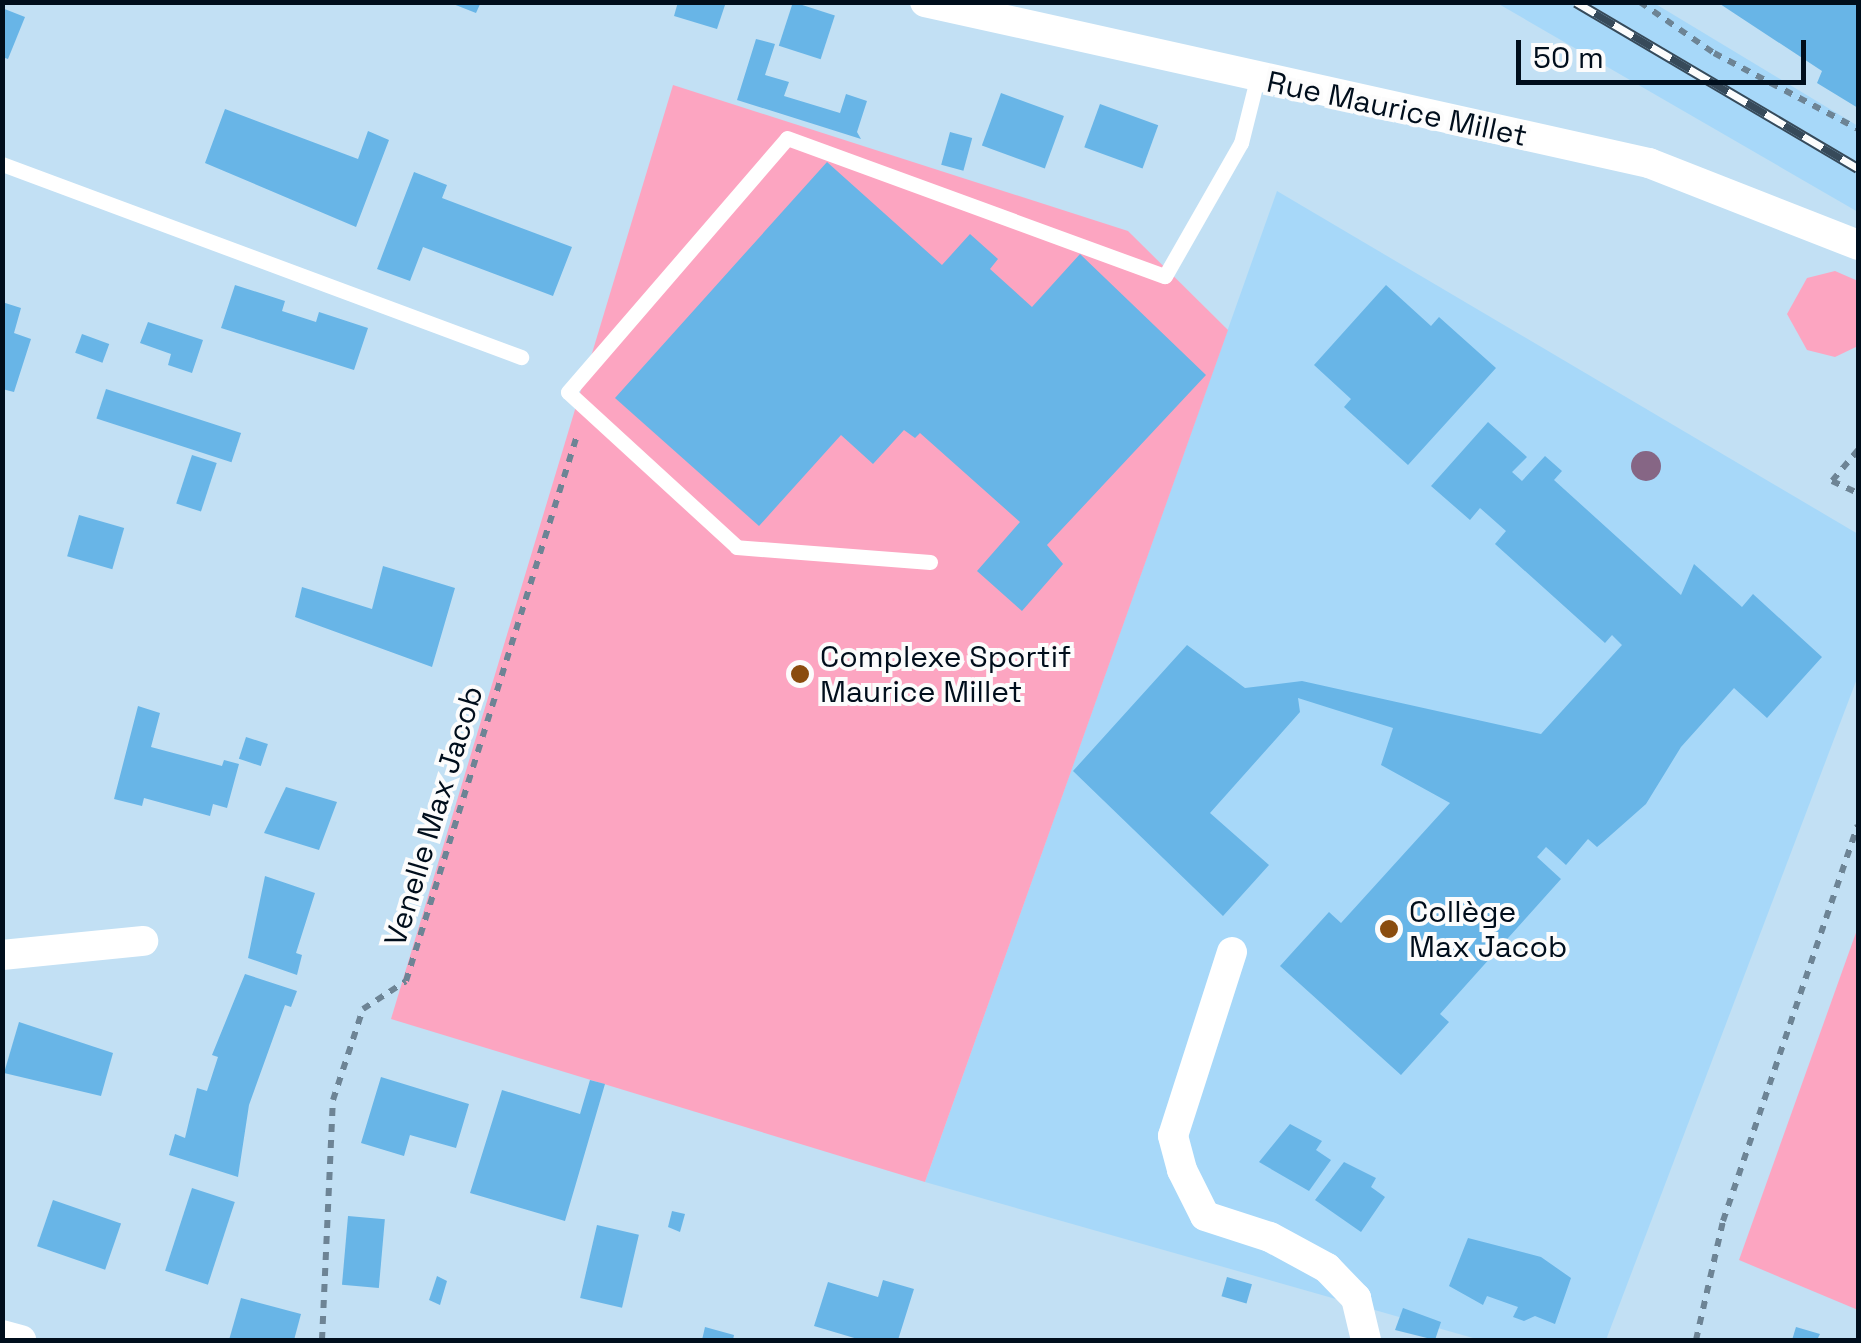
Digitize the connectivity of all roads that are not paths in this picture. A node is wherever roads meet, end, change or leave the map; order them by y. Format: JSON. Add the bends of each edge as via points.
{"nodes":[{"id":1,"x":926,"y":2,"type":"edge"},
{"id":2,"x":1257,"y":79,"type":"junction"},
{"id":3,"x":2,"y":164,"type":"edge"},
{"id":4,"x":1858,"y":245,"type":"edge"},
{"id":5,"x":521,"y":357,"type":"dead end"},
{"id":6,"x":930,"y":562,"type":"dead end"},
{"id":7,"x":143,"y":941,"type":"dead end"},
{"id":8,"x":1232,"y":952,"type":"dead end"},
{"id":9,"x":2,"y":955,"type":"edge"},
{"id":10,"x":2,"y":1336,"type":"edge"},
{"id":11,"x":21,"y":1340,"type":"edge"},
{"id":12,"x":1366,"y":1340,"type":"edge"}],
"edges":[{"from":1,"to":2,"type":"street","name":"Rue Maurice Millet"},
{"from":2,"to":4,"type":"street","name":"Rue Maurice Millet","via":[[1649,163]]},
{"from":2,"to":6,"type":"lane","via":[[1241,143],[1165,276],[787,138],[568,392],[737,547]]},
{"from":3,"to":5,"type":"lane"},
{"from":7,"to":9,"type":"street"},
{"from":8,"to":12,"type":"street","via":[[1173,1136],[1182,1170],[1204,1216],[1270,1236],[1327,1268],[1356,1298]]},
{"from":10,"to":11,"type":"street"}]}
